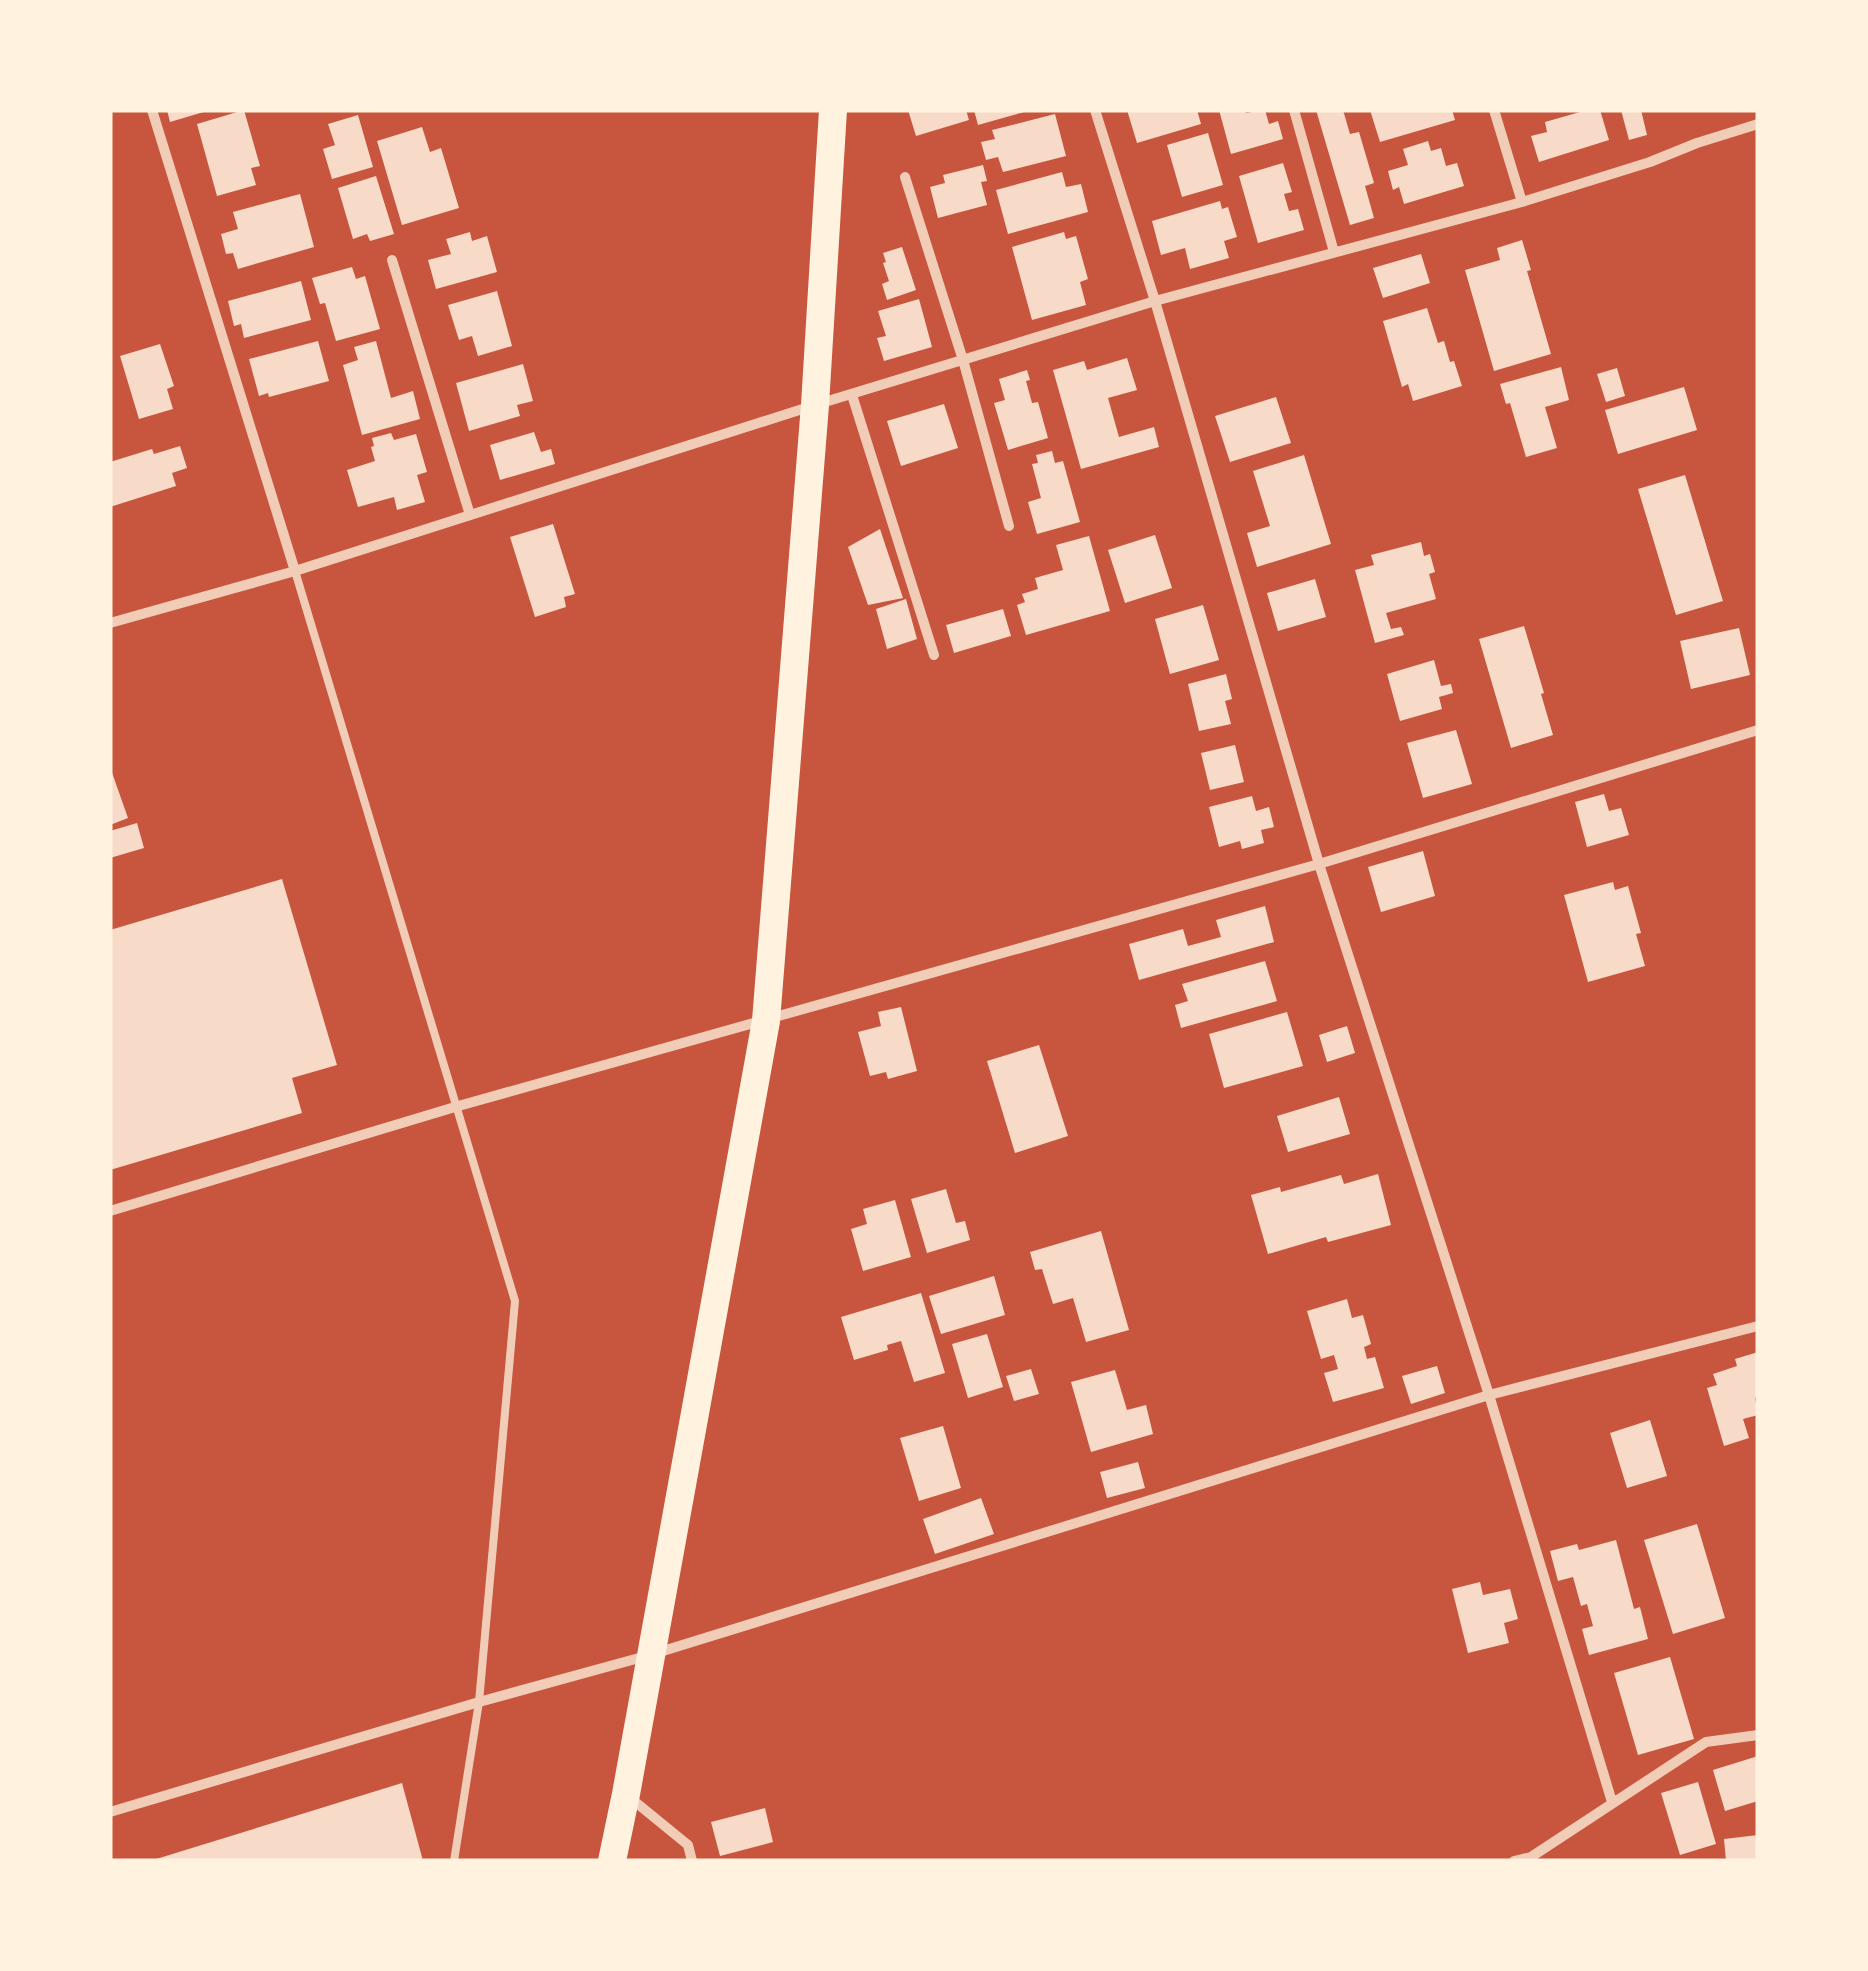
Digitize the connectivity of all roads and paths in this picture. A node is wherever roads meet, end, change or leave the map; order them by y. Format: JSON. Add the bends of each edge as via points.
{"nodes":[{"id":1,"x":152,"y":110,"type":"edge"},
{"id":2,"x":833,"y":110,"type":"edge"},
{"id":3,"x":1095,"y":110,"type":"edge"},
{"id":4,"x":1294,"y":110,"type":"edge"},
{"id":5,"x":1494,"y":110,"type":"edge"},
{"id":6,"x":1758,"y":124,"type":"edge"},
{"id":7,"x":906,"y":177,"type":"dead end"},
{"id":8,"x":1522,"y":202,"type":"junction"},
{"id":9,"x":1334,"y":252,"type":"junction"},
{"id":10,"x":392,"y":260,"type":"dead end"},
{"id":11,"x":1155,"y":301,"type":"junction"},
{"id":12,"x":963,"y":360,"type":"junction"},
{"id":13,"x":852,"y":395,"type":"junction"},
{"id":14,"x":815,"y":405,"type":"junction"},
{"id":15,"x":470,"y":515,"type":"junction"},
{"id":16,"x":1010,"y":526,"type":"dead end"},
{"id":17,"x":295,"y":571,"type":"junction"},
{"id":18,"x":110,"y":623,"type":"edge"},
{"id":19,"x":934,"y":655,"type":"dead end"},
{"id":20,"x":1758,"y":730,"type":"edge"},
{"id":21,"x":1319,"y":864,"type":"junction"},
{"id":22,"x":766,"y":1022,"type":"junction"},
{"id":23,"x":456,"y":1108,"type":"junction"},
{"id":24,"x":110,"y":1211,"type":"edge"},
{"id":25,"x":1758,"y":1326,"type":"edge"},
{"id":26,"x":1489,"y":1395,"type":"junction"},
{"id":27,"x":650,"y":1656,"type":"junction"},
{"id":28,"x":479,"y":1702,"type":"junction"},
{"id":29,"x":1758,"y":1736,"type":"edge"},
{"id":30,"x":626,"y":1794,"type":"junction"},
{"id":31,"x":1612,"y":1802,"type":"junction"},
{"id":32,"x":110,"y":1812,"type":"edge"},
{"id":33,"x":454,"y":1861,"type":"edge"},
{"id":34,"x":612,"y":1861,"type":"edge"},
{"id":35,"x":692,"y":1861,"type":"edge"},
{"id":36,"x":1514,"y":1861,"type":"edge"}],
"edges":[{"from":1,"to":17,"type":"street"},
{"from":2,"to":14,"type":"highway"},
{"from":3,"to":11,"type":"street"},
{"from":4,"to":9,"type":"street"},
{"from":5,"to":8,"type":"street"},
{"from":6,"to":8,"type":"street"},
{"from":7,"to":12,"type":"street"},
{"from":8,"to":9,"type":"street"},
{"from":9,"to":11,"type":"street"},
{"from":10,"to":15,"type":"street"},
{"from":11,"to":12,"type":"street"},
{"from":11,"to":21,"type":"street"},
{"from":12,"to":13,"type":"street"},
{"from":12,"to":16,"type":"street"},
{"from":13,"to":14,"type":"street"},
{"from":13,"to":19,"type":"street"},
{"from":14,"to":15,"type":"street"},
{"from":14,"to":22,"type":"highway"},
{"from":15,"to":17,"type":"street"},
{"from":17,"to":18,"type":"street"},
{"from":17,"to":23,"type":"lane"},
{"from":20,"to":21,"type":"street"},
{"from":21,"to":22,"type":"street"},
{"from":21,"to":26,"type":"street"},
{"from":22,"to":23,"type":"street"},
{"from":22,"to":27,"type":"highway"},
{"from":23,"to":24,"type":"street"},
{"from":23,"to":28,"type":"lane","via":[[515,1301]]},
{"from":25,"to":26,"type":"street"},
{"from":26,"to":27,"type":"street"},
{"from":26,"to":31,"type":"street"},
{"from":27,"to":28,"type":"street"},
{"from":27,"to":30,"type":"highway"},
{"from":28,"to":32,"type":"street"},
{"from":28,"to":33,"type":"lane"},
{"from":29,"to":31,"type":"street","via":[[1706,1742]]},
{"from":30,"to":34,"type":"highway"},
{"from":30,"to":35,"type":"street","via":[[688,1845]]},
{"from":31,"to":36,"type":"street","via":[[1531,1858]]}]}
